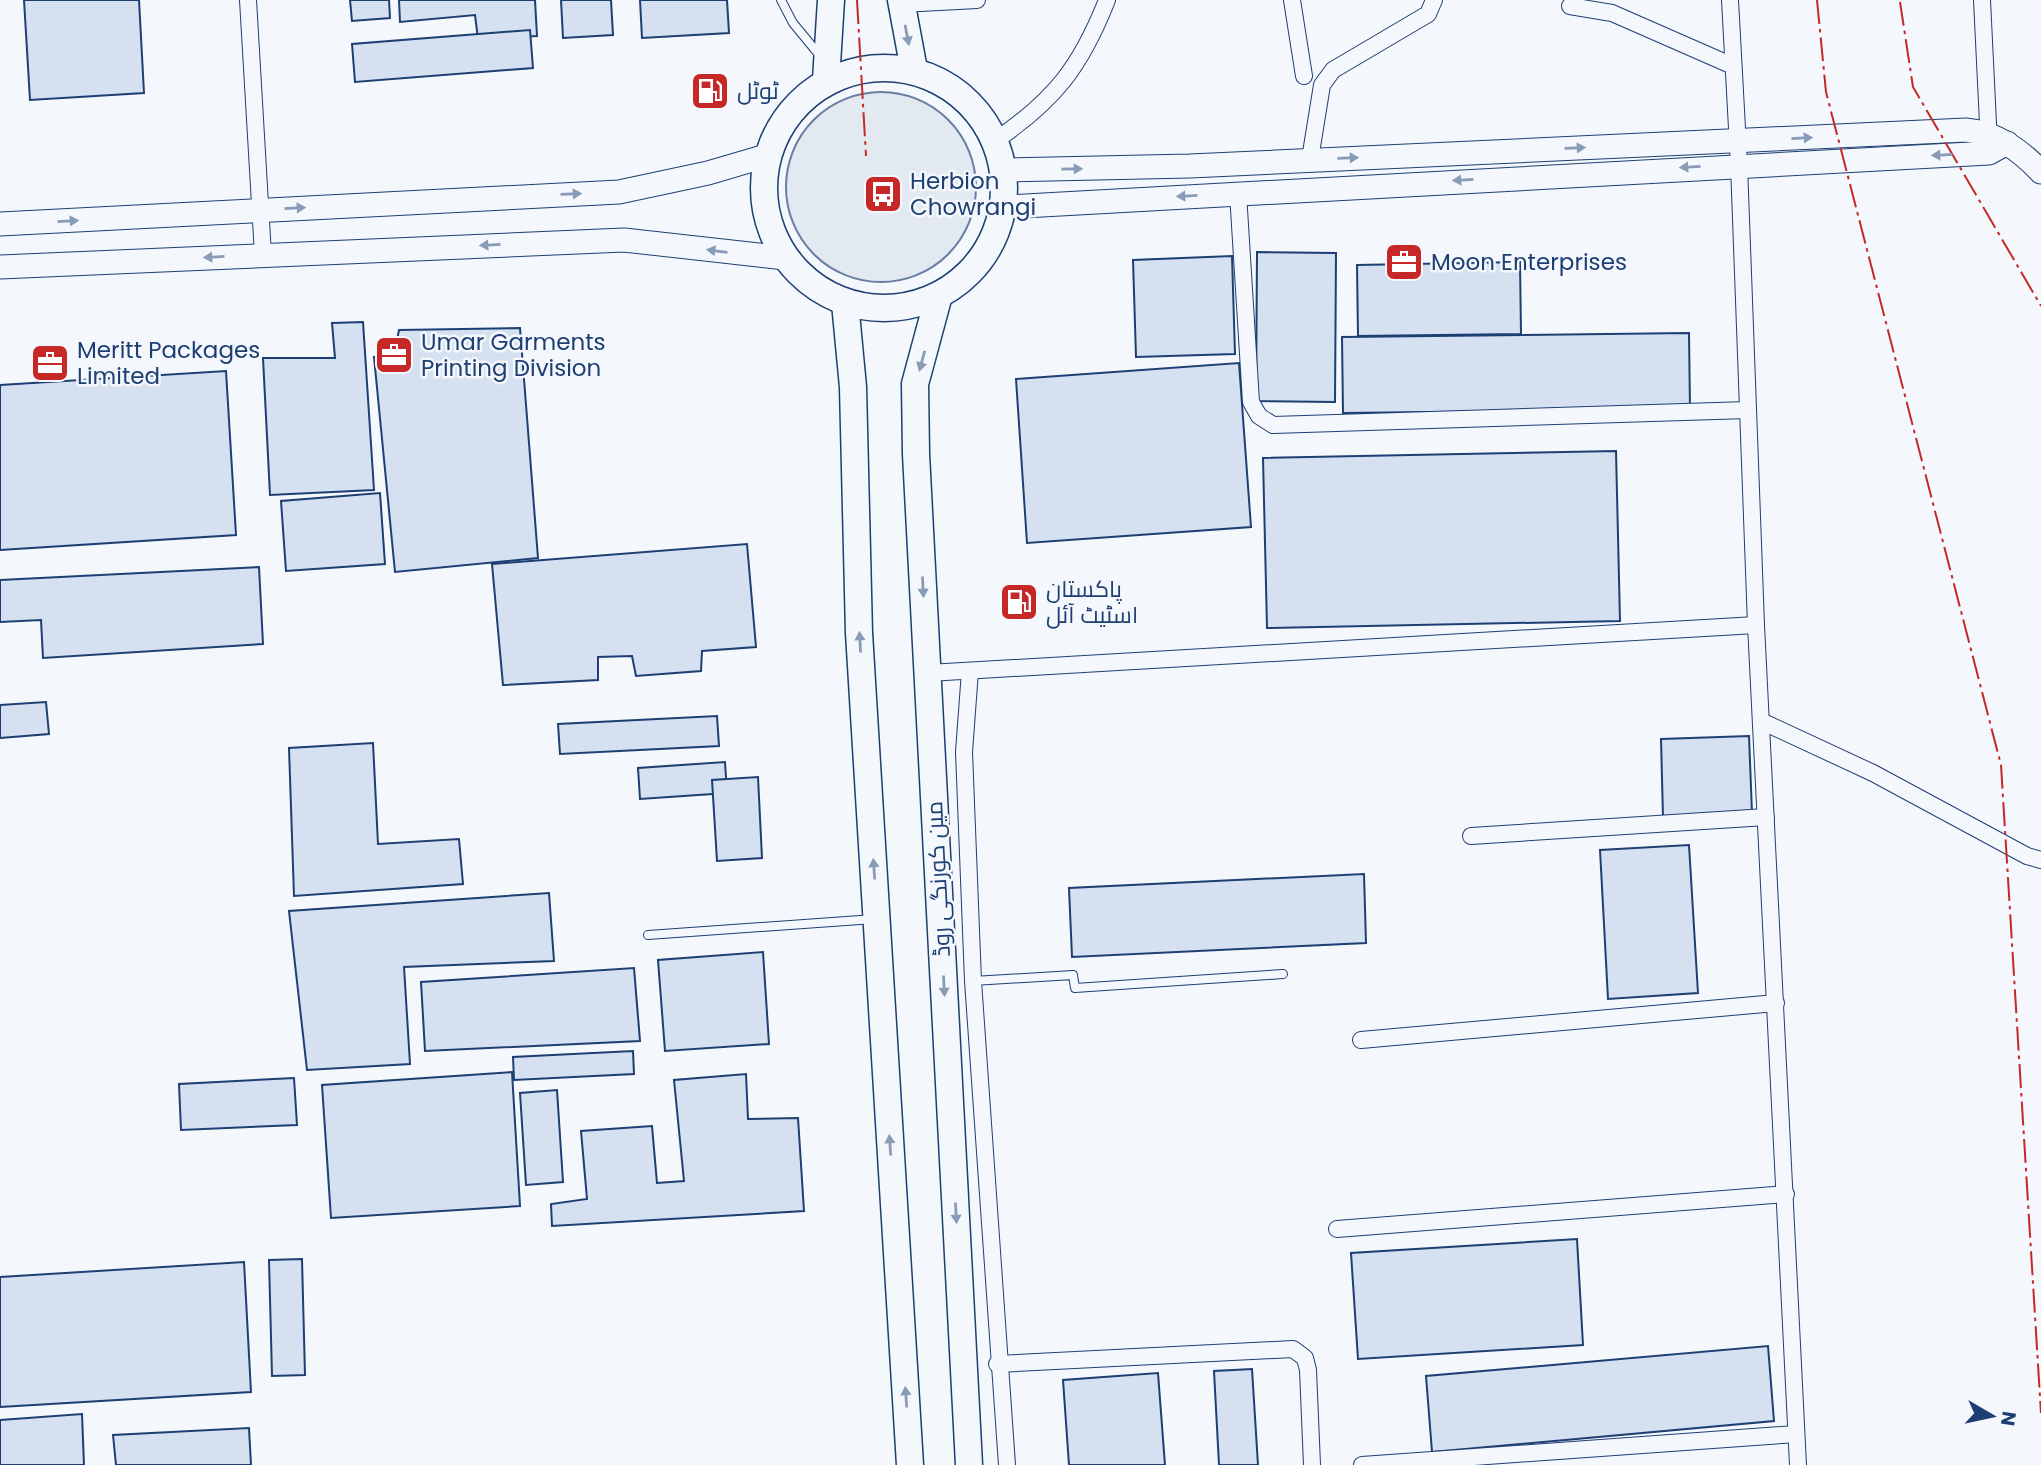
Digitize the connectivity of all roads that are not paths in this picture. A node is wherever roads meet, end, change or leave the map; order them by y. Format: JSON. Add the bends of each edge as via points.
{"nodes":[{"id":1,"x":248,"y":0,"type":"edge"},
{"id":2,"x":781,"y":0,"type":"edge"},
{"id":3,"x":831,"y":0,"type":"edge"},
{"id":4,"x":977,"y":0,"type":"edge"},
{"id":5,"x":1107,"y":0,"type":"edge"},
{"id":6,"x":1292,"y":0,"type":"edge"},
{"id":7,"x":1434,"y":0,"type":"edge"},
{"id":8,"x":1730,"y":0,"type":"edge"},
{"id":9,"x":1982,"y":0,"type":"edge"},
{"id":10,"x":943,"y":1,"type":"edge"},
{"id":11,"x":901,"y":2,"type":"edge"},
{"id":12,"x":1570,"y":6,"type":"dead end"},
{"id":13,"x":1733,"y":66,"type":"junction"},
{"id":14,"x":914,"y":70,"type":"junction"},
{"id":15,"x":827,"y":72,"type":"junction"},
{"id":16,"x":1304,"y":76,"type":"dead end"},
{"id":17,"x":996,"y":140,"type":"junction"},
{"id":18,"x":1738,"y":141,"type":"junction"},
{"id":19,"x":1995,"y":143,"type":"junction"},
{"id":20,"x":766,"y":156,"type":"junction"},
{"id":21,"x":1310,"y":159,"type":"junction"},
{"id":22,"x":1739,"y":165,"type":"junction"},
{"id":23,"x":1003,"y":170,"type":"junction"},
{"id":24,"x":2041,"y":172,"type":"edge"},
{"id":25,"x":1238,"y":193,"type":"junction"},
{"id":26,"x":1005,"y":207,"type":"junction"},
{"id":27,"x":259,"y":210,"type":"junction"},
{"id":28,"x":0,"y":224,"type":"edge"},
{"id":29,"x":263,"y":255,"type":"junction"},
{"id":30,"x":785,"y":258,"type":"junction"},
{"id":31,"x":0,"y":267,"type":"edge"},
{"id":32,"x":939,"y":295,"type":"junction"},
{"id":33,"x":845,"y":303,"type":"junction"},
{"id":34,"x":1748,"y":410,"type":"junction"},
{"id":35,"x":1756,"y":625,"type":"junction"},
{"id":36,"x":970,"y":671,"type":"junction"},
{"id":37,"x":928,"y":674,"type":"junction"},
{"id":38,"x":1761,"y":721,"type":"junction"},
{"id":39,"x":1766,"y":817,"type":"junction"},
{"id":40,"x":1471,"y":836,"type":"dead end"},
{"id":41,"x":2041,"y":860,"type":"edge"},
{"id":42,"x":877,"y":919,"type":"junction"},
{"id":43,"x":649,"y":935,"type":"dead end"},
{"id":44,"x":1283,"y":974,"type":"dead end"},
{"id":45,"x":972,"y":981,"type":"junction"},
{"id":46,"x":1776,"y":1003,"type":"junction"},
{"id":47,"x":1361,"y":1041,"type":"dead end"},
{"id":48,"x":1786,"y":1194,"type":"junction"},
{"id":49,"x":1337,"y":1229,"type":"dead end"},
{"id":50,"x":997,"y":1364,"type":"junction"},
{"id":51,"x":1796,"y":1434,"type":"junction"},
{"id":52,"x":910,"y":1465,"type":"edge"},
{"id":53,"x":969,"y":1465,"type":"edge"},
{"id":54,"x":1007,"y":1465,"type":"edge"},
{"id":55,"x":1312,"y":1465,"type":"edge"},
{"id":56,"x":1362,"y":1465,"type":"edge"},
{"id":57,"x":1798,"y":1465,"type":"edge"}],
"edges":[{"from":1,"to":27,"type":"street"},
{"from":2,"to":15,"type":"lane"},
{"from":3,"to":15,"type":"main road"},
{"from":4,"to":10,"type":"street"},
{"from":5,"to":17,"type":"street","via":[[1067,80],[1027,119]]},
{"from":6,"to":16,"type":"street"},
{"from":7,"to":21,"type":"street","via":[[1428,14],[1332,70],[1322,86]]},
{"from":8,"to":13,"type":"street"},
{"from":9,"to":19,"type":"street"},
{"from":10,"to":11,"type":"street"},
{"from":11,"to":14,"type":"main road","one_way":true},
{"from":12,"to":13,"type":"street","via":[[1612,13]]},
{"from":13,"to":18,"type":"street"},
{"from":14,"to":15,"type":"main road","via":[[869,66]]},
{"from":14,"to":17,"type":"main road","via":[[951,87],[981,116]]},
{"from":15,"to":20,"type":"main road","via":[[788,112]]},
{"from":17,"to":23,"type":"main road"},
{"from":18,"to":19,"type":"main road","one_way":true,"via":[[1966,130]]},
{"from":21,"to":18,"type":"main road","one_way":true},
{"from":18,"to":22,"type":"street"},
{"from":19,"to":22,"type":"main road","one_way":true},
{"from":19,"to":24,"type":"main road"},
{"from":27,"to":20,"type":"main road","one_way":true,"via":[[618,192]]},
{"from":20,"to":30,"type":"main road","via":[[764,209]]},
{"from":23,"to":21,"type":"main road","one_way":true},
{"from":22,"to":25,"type":"main road","one_way":true},
{"from":22,"to":34,"type":"street"},
{"from":23,"to":26,"type":"main road"},
{"from":25,"to":26,"type":"main road","one_way":true},
{"from":25,"to":34,"type":"street","via":[[1251,402],[1259,416],[1273,425]]},
{"from":26,"to":32,"type":"main road","via":[[985,253],[965,277]]},
{"from":28,"to":27,"type":"main road","one_way":true},
{"from":27,"to":29,"type":"street"},
{"from":30,"to":29,"type":"main road","one_way":true,"via":[[625,240]]},
{"from":29,"to":31,"type":"main road","one_way":true},
{"from":30,"to":33,"type":"main road","via":[[822,292]]},
{"from":32,"to":33,"type":"main road","via":[[893,308]]},
{"from":32,"to":37,"type":"main road","name":"مین کورنگی روڈ","one_way":true,"via":[[915,384]]},
{"from":42,"to":33,"type":"main road","one_way":true,"via":[[859,633],[853,387]]},
{"from":34,"to":35,"type":"street"},
{"from":35,"to":36,"type":"street"},
{"from":35,"to":38,"type":"street"},
{"from":36,"to":37,"type":"street"},
{"from":36,"to":45,"type":"street","via":[[964,752]]},
{"from":37,"to":53,"type":"main road","name":"مین کورنگی روڈ","one_way":true},
{"from":38,"to":39,"type":"street"},
{"from":38,"to":41,"type":"street"},
{"from":39,"to":40,"type":"street"},
{"from":39,"to":46,"type":"street"},
{"from":42,"to":43,"type":"lane"},
{"from":52,"to":42,"type":"main road","one_way":true},
{"from":44,"to":45,"type":"lane","via":[[1075,988],[1073,975]]},
{"from":45,"to":50,"type":"street"},
{"from":46,"to":47,"type":"street"},
{"from":46,"to":48,"type":"street"},
{"from":48,"to":49,"type":"street"},
{"from":48,"to":51,"type":"street"},
{"from":50,"to":54,"type":"street"},
{"from":50,"to":55,"type":"street","via":[[1293,1349],[1305,1358],[1308,1370]]},
{"from":51,"to":56,"type":"street"},
{"from":51,"to":57,"type":"street"}]}
